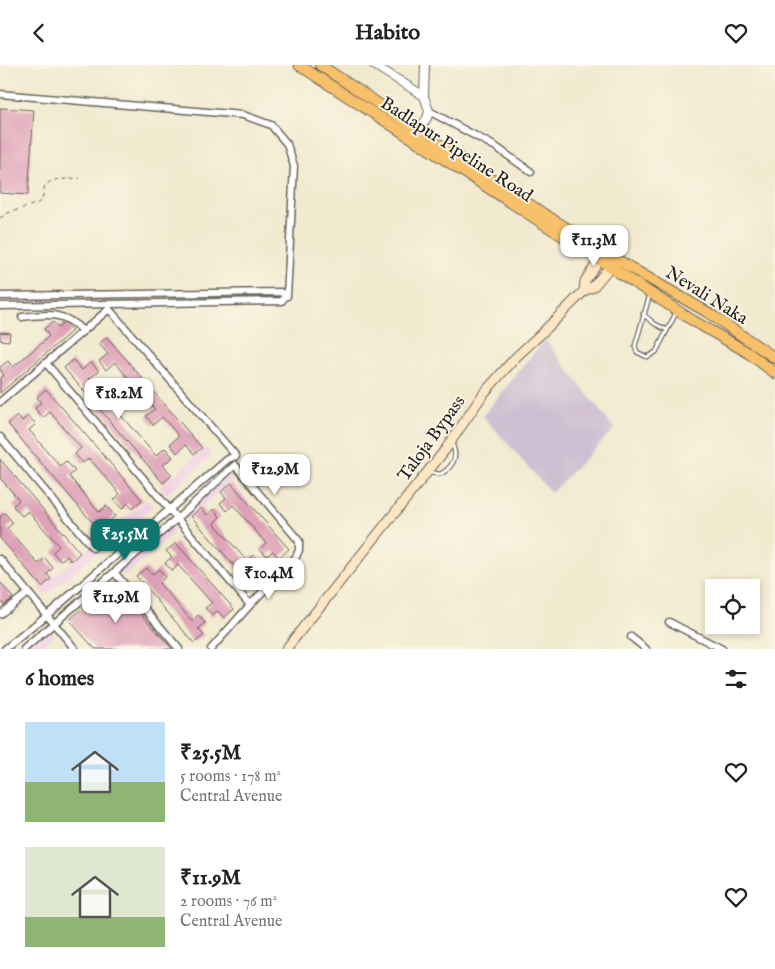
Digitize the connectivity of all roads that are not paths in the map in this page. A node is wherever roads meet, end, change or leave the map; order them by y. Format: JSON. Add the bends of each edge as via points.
{"nodes":[{"id":1,"x":299,"y":65,"type":"edge"},
{"id":2,"x":320,"y":65,"type":"edge"},
{"id":3,"x":374,"y":65,"type":"edge"},
{"id":4,"x":425,"y":65,"type":"edge"},
{"id":5,"x":0,"y":94,"type":"edge"},
{"id":6,"x":424,"y":96,"type":"junction"},
{"id":7,"x":429,"y":111,"type":"junction"},
{"id":8,"x":416,"y":135,"type":"junction"},
{"id":9,"x":531,"y":172,"type":"dead end"},
{"id":10,"x":602,"y":255,"type":"junction"},
{"id":11,"x":614,"y":263,"type":"junction"},
{"id":12,"x":584,"y":291,"type":"junction"},
{"id":13,"x":651,"y":293,"type":"junction"},
{"id":14,"x":0,"y":296,"type":"edge"},
{"id":15,"x":285,"y":296,"type":"junction"},
{"id":16,"x":0,"y":306,"type":"edge"},
{"id":17,"x":678,"y":310,"type":"junction"},
{"id":18,"x":643,"y":315,"type":"junction"},
{"id":19,"x":22,"y":317,"type":"dead end"},
{"id":20,"x":667,"y":330,"type":"junction"},
{"id":21,"x":83,"y":331,"type":"junction"},
{"id":22,"x":752,"y":342,"type":"junction"},
{"id":23,"x":747,"y":352,"type":"junction"},
{"id":24,"x":775,"y":358,"type":"edge"},
{"id":25,"x":46,"y":363,"type":"junction"},
{"id":26,"x":775,"y":373,"type":"edge"},
{"id":27,"x":0,"y":402,"type":"edge"},
{"id":28,"x":0,"y":437,"type":"edge"},
{"id":29,"x":451,"y":441,"type":"junction"},
{"id":30,"x":236,"y":456,"type":"junction"},
{"id":31,"x":235,"y":465,"type":"junction"},
{"id":32,"x":427,"y":472,"type":"junction"},
{"id":33,"x":170,"y":508,"type":"junction"},
{"id":34,"x":178,"y":518,"type":"junction"},
{"id":35,"x":93,"y":548,"type":"dead end"},
{"id":36,"x":0,"y":559,"type":"edge"},
{"id":37,"x":114,"y":572,"type":"junction"},
{"id":38,"x":28,"y":593,"type":"junction"},
{"id":39,"x":250,"y":605,"type":"junction"},
{"id":40,"x":0,"y":614,"type":"edge"},
{"id":41,"x":47,"y":615,"type":"junction"},
{"id":42,"x":669,"y":622,"type":"dead end"},
{"id":43,"x":53,"y":623,"type":"junction"},
{"id":44,"x":631,"y":637,"type":"dead end"},
{"id":45,"x":5,"y":649,"type":"edge"},
{"id":46,"x":24,"y":649,"type":"edge"},
{"id":47,"x":75,"y":649,"type":"edge"},
{"id":48,"x":178,"y":649,"type":"edge"},
{"id":49,"x":211,"y":649,"type":"edge"},
{"id":50,"x":286,"y":649,"type":"edge"},
{"id":51,"x":646,"y":649,"type":"edge"},
{"id":52,"x":722,"y":649,"type":"edge"}],
"edges":[{"from":1,"to":8,"type":"main road","name":"Badlapur Pipeline Road"},
{"from":2,"to":8,"type":"main road","name":"Nevali Naka"},
{"from":3,"to":6,"type":"street"},
{"from":4,"to":6,"type":"street"},
{"from":5,"to":15,"type":"street","via":[[242,115],[271,125],[287,144],[294,165],[288,296]]},
{"from":6,"to":7,"type":"street"},
{"from":7,"to":8,"type":"street"},
{"from":7,"to":9,"type":"street","via":[[496,147]]},
{"from":8,"to":10,"type":"main road","name":"Nevali Naka"},
{"from":10,"to":11,"type":"main road","name":"Nevali Naka"},
{"from":10,"to":12,"type":"main road","via":[[585,281]]},
{"from":11,"to":12,"type":"main road","name":"Taloja Bypass","via":[[593,287]]},
{"from":11,"to":13,"type":"main road"},
{"from":11,"to":22,"type":"main road","name":"Nevali Naka","via":[[707,312]]},
{"from":12,"to":29,"type":"main road","name":"Taloja Bypass","via":[[484,393]]},
{"from":13,"to":17,"type":"main road"},
{"from":13,"to":18,"type":"lane"},
{"from":14,"to":15,"type":"street","via":[[281,292]]},
{"from":15,"to":16,"type":"street","via":[[282,301]]},
{"from":17,"to":20,"type":"lane"},
{"from":17,"to":23,"type":"main road"},
{"from":18,"to":20,"type":"lane"},
{"from":18,"to":20,"type":"lane","via":[[635,346],[640,354],[653,355]]},
{"from":19,"to":21,"type":"street","via":[[51,314],[73,321]]},
{"from":21,"to":25,"type":"street"},
{"from":21,"to":30,"type":"street","via":[[110,309]]},
{"from":22,"to":23,"type":"main road"},
{"from":22,"to":24,"type":"main road","name":"Nevali Naka"},
{"from":23,"to":26,"type":"main road"},
{"from":25,"to":27,"type":"street"},
{"from":25,"to":33,"type":"street"},
{"from":28,"to":35,"type":"street"},
{"from":29,"to":32,"type":"main road","name":"Taloja Bypass"},
{"from":29,"to":32,"type":"lane","via":[[456,458],[452,465],[441,474]]},
{"from":30,"to":31,"type":"street"},
{"from":30,"to":33,"type":"street","via":[[228,459]]},
{"from":31,"to":34,"type":"street"},
{"from":31,"to":39,"type":"street","via":[[299,541],[296,557]]},
{"from":32,"to":50,"type":"main road","name":"Taloja Bypass"},
{"from":33,"to":34,"type":"street"},
{"from":33,"to":41,"type":"street"},
{"from":34,"to":37,"type":"street"},
{"from":34,"to":39,"type":"street"},
{"from":36,"to":38,"type":"street"},
{"from":37,"to":43,"type":"street"},
{"from":37,"to":48,"type":"street"},
{"from":38,"to":40,"type":"street"},
{"from":38,"to":41,"type":"street"},
{"from":39,"to":49,"type":"street"},
{"from":41,"to":43,"type":"street"},
{"from":41,"to":45,"type":"street"},
{"from":42,"to":52,"type":"street"},
{"from":43,"to":46,"type":"street"},
{"from":43,"to":47,"type":"street"},
{"from":44,"to":51,"type":"street"}]}
